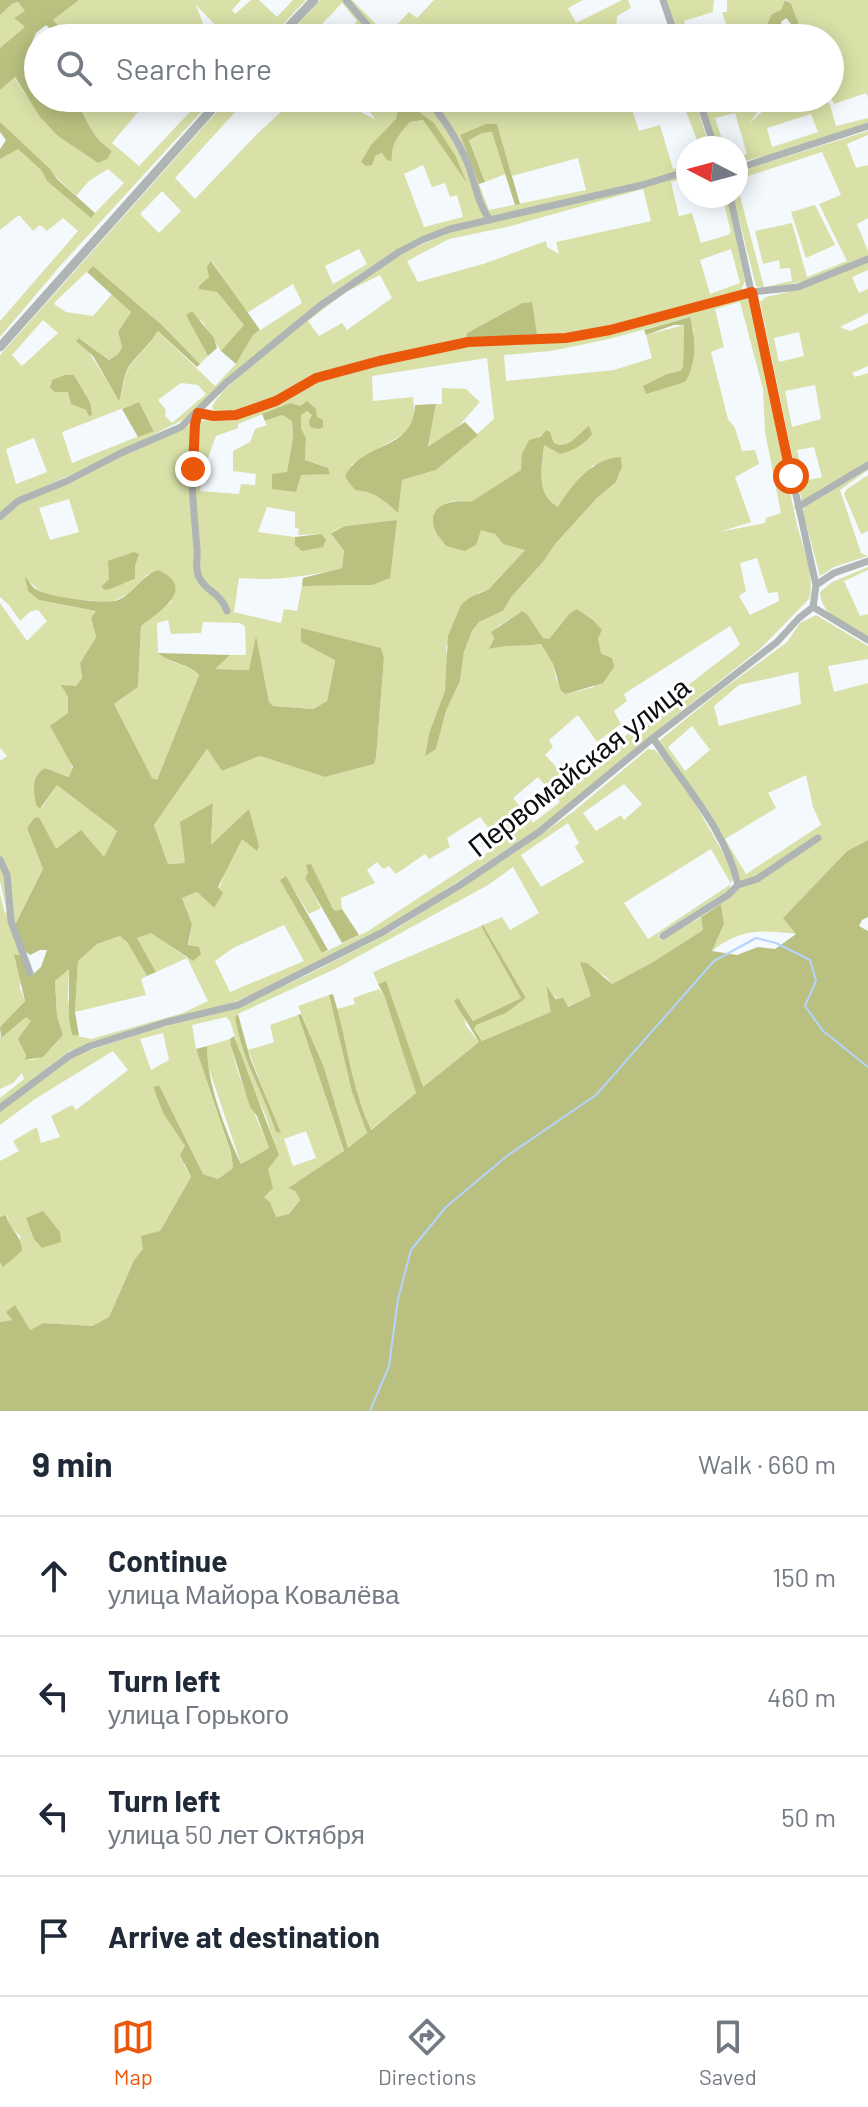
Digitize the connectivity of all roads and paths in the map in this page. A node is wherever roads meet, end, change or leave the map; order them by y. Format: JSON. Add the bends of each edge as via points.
{"nodes":[{"id":1,"x":314,"y":0,"type":"edge"},
{"id":2,"x":346,"y":0,"type":"edge"},
{"id":3,"x":663,"y":0,"type":"edge"},
{"id":4,"x":291,"y":24,"type":"edge"},
{"id":5,"x":366,"y":24,"type":"edge"},
{"id":6,"x":671,"y":24,"type":"edge"},
{"id":7,"x":210,"y":112,"type":"edge"},
{"id":8,"x":438,"y":112,"type":"edge"},
{"id":9,"x":703,"y":112,"type":"edge"},
{"id":10,"x":868,"y":126,"type":"edge"},
{"id":11,"x":711,"y":136,"type":"edge"},
{"id":12,"x":748,"y":165,"type":"edge"},
{"id":13,"x":676,"y":175,"type":"edge"},
{"id":14,"x":733,"y":208,"type":"edge"},
{"id":15,"x":490,"y":220,"type":"junction"},
{"id":16,"x":868,"y":259,"type":"edge"},
{"id":17,"x":752,"y":292,"type":"junction"},
{"id":18,"x":0,"y":347,"type":"edge"},
{"id":19,"x":198,"y":413,"type":"junction"},
{"id":20,"x":868,"y":465,"type":"edge"},
{"id":21,"x":798,"y":507,"type":"junction"},
{"id":22,"x":0,"y":517,"type":"edge"},
{"id":23,"x":868,"y":561,"type":"edge"},
{"id":24,"x":816,"y":585,"type":"junction"},
{"id":25,"x":813,"y":607,"type":"junction"},
{"id":26,"x":227,"y":611,"type":"dead end"},
{"id":27,"x":868,"y":640,"type":"edge"},
{"id":28,"x":653,"y":738,"type":"junction"},
{"id":29,"x":818,"y":838,"type":"dead end"},
{"id":30,"x":0,"y":860,"type":"edge"},
{"id":31,"x":738,"y":885,"type":"junction"},
{"id":32,"x":663,"y":936,"type":"dead end"},
{"id":33,"x":30,"y":973,"type":"dead end"},
{"id":34,"x":0,"y":1108,"type":"edge"}],
"edges":[{"from":1,"to":4,"type":"street"},
{"from":2,"to":5,"type":"street"},
{"from":3,"to":6,"type":"street"},
{"from":7,"to":18,"type":"street"},
{"from":8,"to":15,"type":"street","via":[[467,162]]},
{"from":9,"to":11,"type":"street"},
{"from":10,"to":12,"type":"street"},
{"from":13,"to":15,"type":"street"},
{"from":14,"to":17,"type":"street"},
{"from":15,"to":19,"type":"street","via":[[422,240],[361,276],[227,382]]},
{"from":16,"to":17,"type":"street","via":[[798,287]]},
{"from":17,"to":19,"type":"street","via":[[610,330],[566,338],[468,342],[379,361],[316,378],[276,401],[236,415]]},
{"from":17,"to":21,"type":"street"},
{"from":19,"to":22,"type":"street","via":[[181,427],[18,501]]},
{"from":19,"to":26,"type":"street","via":[[193,510],[197,569]]},
{"from":20,"to":21,"type":"street"},
{"from":21,"to":24,"type":"street"},
{"from":23,"to":24,"type":"street"},
{"from":24,"to":25,"type":"street"},
{"from":25,"to":27,"type":"street"},
{"from":25,"to":28,"type":"street","name":"Первомайская улица","via":[[777,642]]},
{"from":28,"to":31,"type":"street","via":[[718,836]]},
{"from":28,"to":34,"type":"street","name":"Первомайская улица","via":[[539,832],[383,932],[238,1005],[90,1046],[52,1066]]},
{"from":29,"to":31,"type":"street","via":[[757,879]]},
{"from":30,"to":33,"type":"street","via":[[7,875],[11,921]]},
{"from":31,"to":32,"type":"street"}]}
